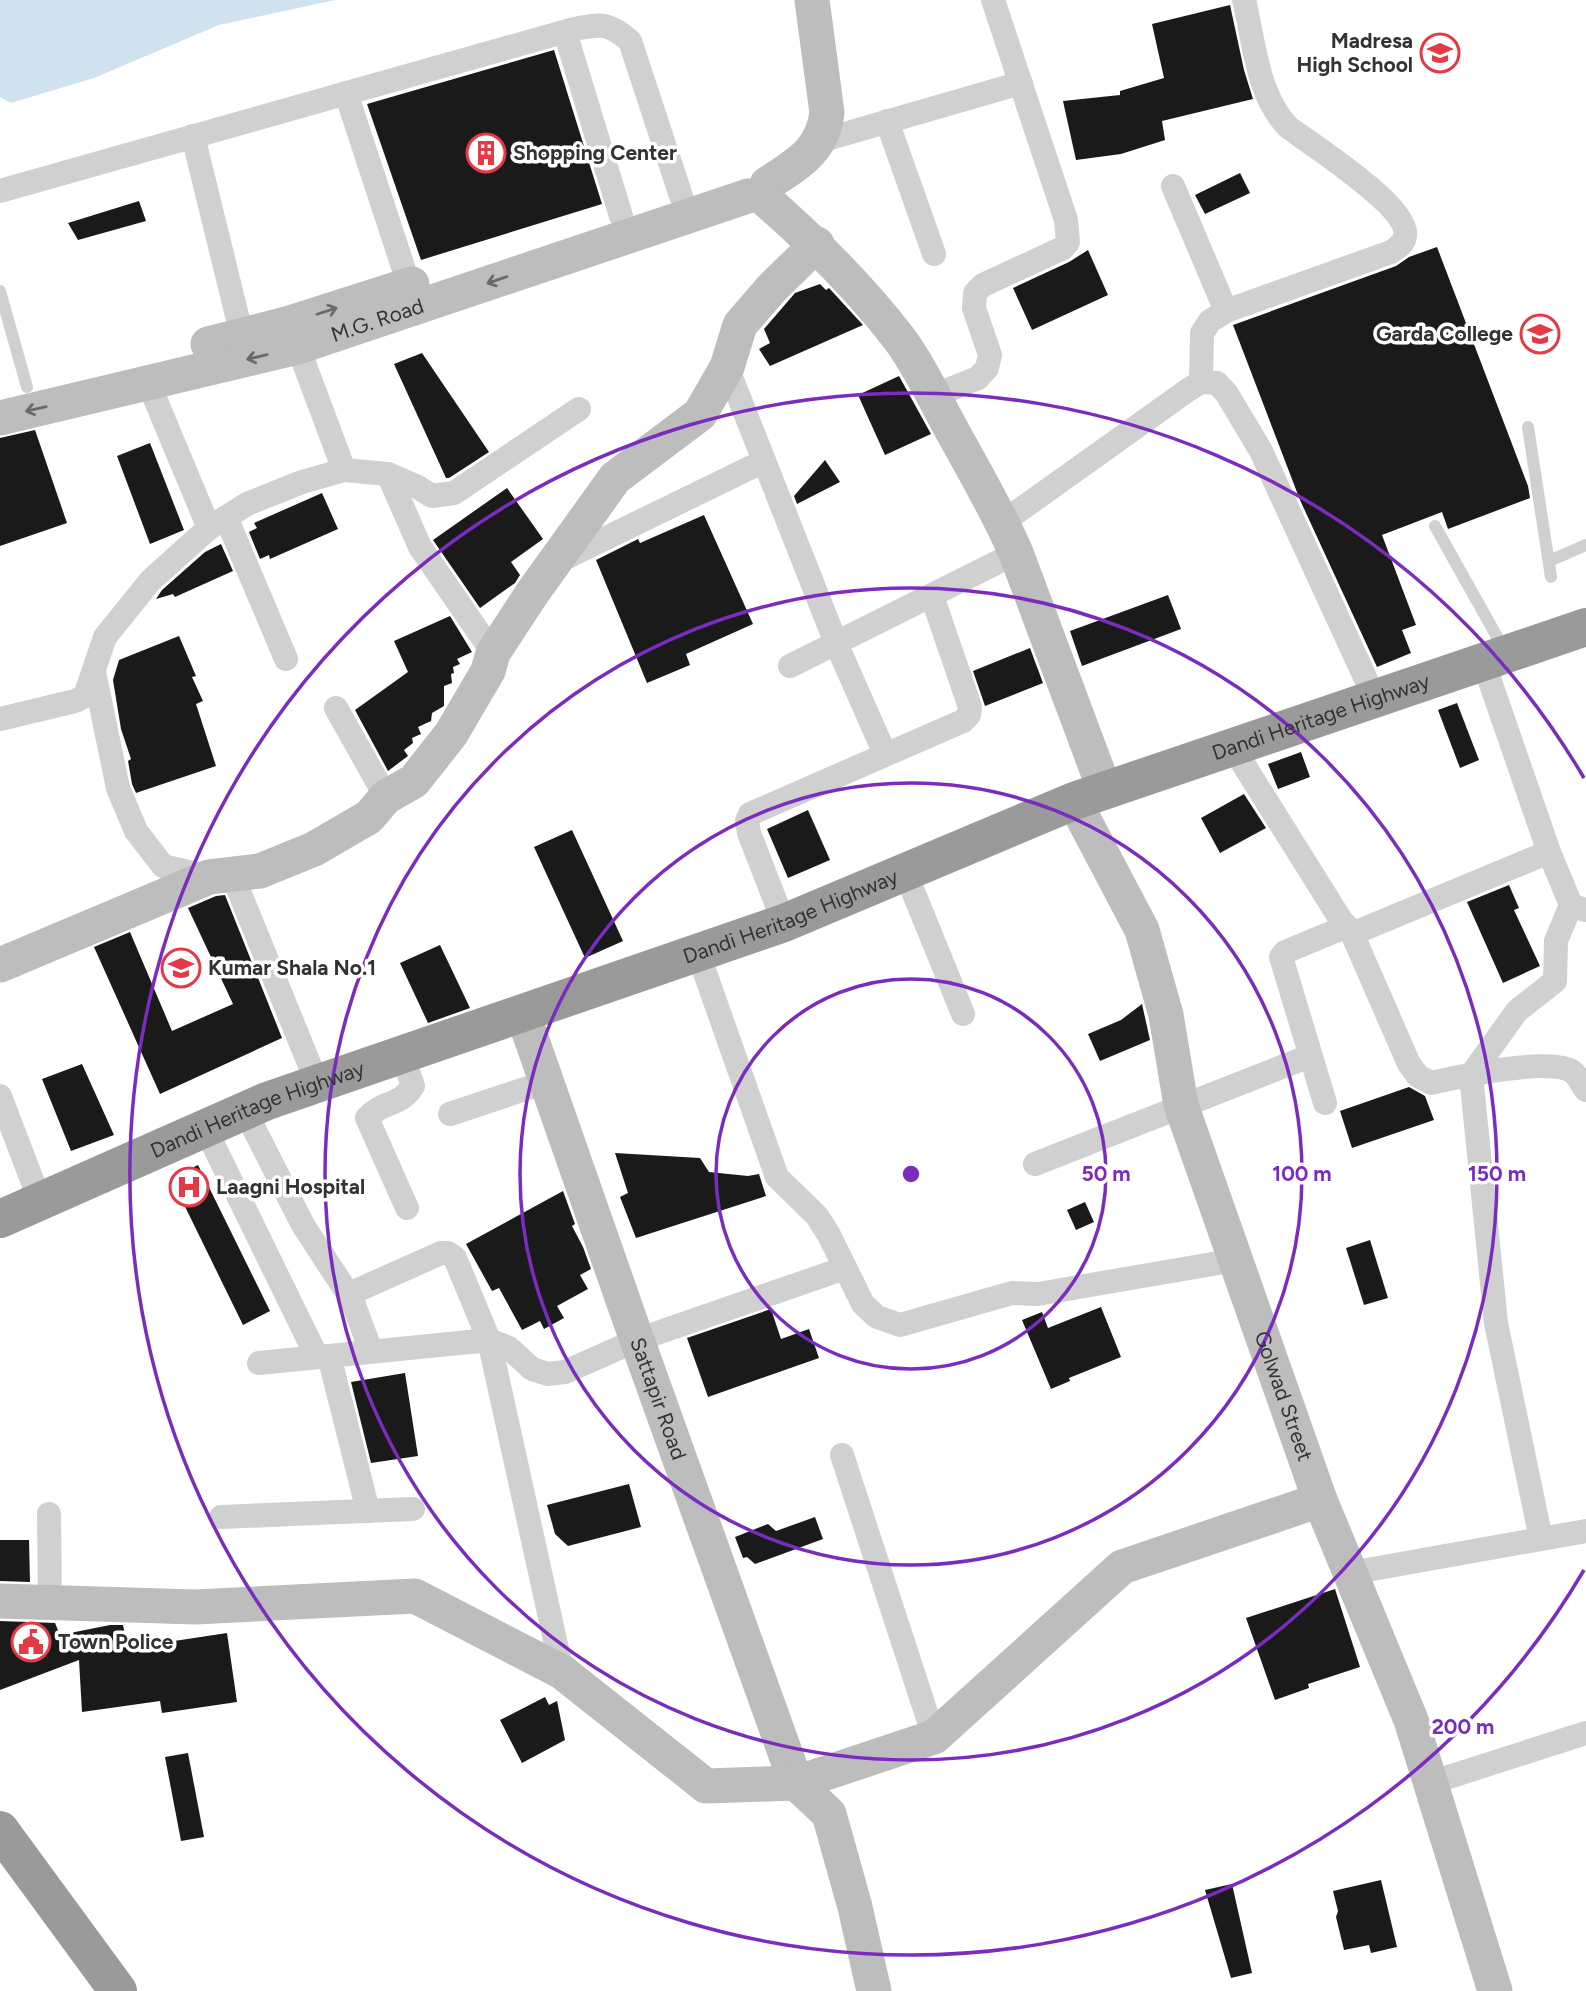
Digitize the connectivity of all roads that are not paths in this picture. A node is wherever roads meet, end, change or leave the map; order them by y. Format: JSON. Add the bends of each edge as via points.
{"nodes":[{"id":1,"x":795,"y":0,"type":"edge"},
{"id":2,"x":812,"y":0,"type":"edge"},
{"id":3,"x":993,"y":0,"type":"edge"},
{"id":4,"x":1244,"y":0,"type":"edge"},
{"id":5,"x":565,"y":32,"type":"junction"},
{"id":6,"x":1021,"y":83,"type":"junction"},
{"id":7,"x":815,"y":87,"type":"junction"},
{"id":8,"x":346,"y":93,"type":"junction"},
{"id":9,"x":887,"y":121,"type":"junction"},
{"id":10,"x":193,"y":136,"type":"junction"},
{"id":11,"x":820,"y":141,"type":"junction"},
{"id":12,"x":755,"y":184,"type":"junction"},
{"id":13,"x":1173,"y":186,"type":"dead end"},
{"id":14,"x":0,"y":191,"type":"edge"},
{"id":15,"x":681,"y":197,"type":"junction"},
{"id":16,"x":621,"y":216,"type":"junction"},
{"id":17,"x":817,"y":244,"type":"junction"},
{"id":18,"x":934,"y":254,"type":"dead end"},
{"id":19,"x":409,"y":285,"type":"junction"},
{"id":20,"x":0,"y":291,"type":"edge"},
{"id":21,"x":1226,"y":311,"type":"junction"},
{"id":22,"x":242,"y":336,"type":"junction"},
{"id":23,"x":298,"y":348,"type":"junction"},
{"id":24,"x":727,"y":367,"type":"junction"},
{"id":25,"x":148,"y":382,"type":"junction"},
{"id":26,"x":1201,"y":382,"type":"junction"},
{"id":27,"x":14,"y":390,"type":"edge"},
{"id":28,"x":933,"y":396,"type":"junction"},
{"id":29,"x":579,"y":409,"type":"dead end"},
{"id":30,"x":0,"y":418,"type":"edge"},
{"id":31,"x":1528,"y":427,"type":"dead end"},
{"id":32,"x":764,"y":461,"type":"junction"},
{"id":33,"x":344,"y":470,"type":"junction"},
{"id":34,"x":388,"y":474,"type":"junction"},
{"id":35,"x":217,"y":523,"type":"junction"},
{"id":36,"x":1435,"y":526,"type":"dead end"},
{"id":37,"x":1009,"y":537,"type":"junction"},
{"id":38,"x":1586,"y":545,"type":"edge"},
{"id":39,"x":1549,"y":561,"type":"junction"},
{"id":40,"x":554,"y":563,"type":"junction"},
{"id":41,"x":1550,"y":577,"type":"dead end"},
{"id":42,"x":932,"y":596,"type":"junction"},
{"id":43,"x":1567,"y":629,"type":"edge"},
{"id":44,"x":836,"y":643,"type":"junction"},
{"id":45,"x":494,"y":653,"type":"junction"},
{"id":46,"x":1495,"y":657,"type":"junction"},
{"id":47,"x":286,"y":659,"type":"dead end"},
{"id":48,"x":790,"y":666,"type":"dead end"},
{"id":49,"x":93,"y":668,"type":"junction"},
{"id":50,"x":1375,"y":699,"type":"junction"},
{"id":51,"x":336,"y":708,"type":"dead end"},
{"id":52,"x":0,"y":719,"type":"edge"},
{"id":53,"x":1232,"y":746,"type":"junction"},
{"id":54,"x":885,"y":754,"type":"junction"},
{"id":55,"x":1089,"y":796,"type":"junction"},
{"id":56,"x":386,"y":797,"type":"junction"},
{"id":57,"x":1549,"y":852,"type":"junction"},
{"id":58,"x":906,"y":874,"type":"junction"},
{"id":59,"x":221,"y":876,"type":"junction"},
{"id":60,"x":1579,"y":907,"type":"edge"},
{"id":61,"x":785,"y":923,"type":"junction"},
{"id":62,"x":1348,"y":929,"type":"junction"},
{"id":63,"x":698,"y":953,"type":"junction"},
{"id":64,"x":0,"y":965,"type":"edge"},
{"id":65,"x":522,"y":1012,"type":"junction"},
{"id":66,"x":963,"y":1014,"type":"dead end"},
{"id":67,"x":402,"y":1054,"type":"junction"},
{"id":68,"x":1310,"y":1056,"type":"junction"},
{"id":69,"x":1471,"y":1075,"type":"junction"},
{"id":70,"x":546,"y":1082,"type":"junction"},
{"id":71,"x":317,"y":1083,"type":"junction"},
{"id":72,"x":1586,"y":1090,"type":"edge"},
{"id":73,"x":0,"y":1096,"type":"edge"},
{"id":74,"x":1325,"y":1103,"type":"dead end"},
{"id":75,"x":1181,"y":1105,"type":"junction"},
{"id":76,"x":245,"y":1111,"type":"junction"},
{"id":77,"x":450,"y":1114,"type":"dead end"},
{"id":78,"x":205,"y":1128,"type":"junction"},
{"id":79,"x":1035,"y":1164,"type":"dead end"},
{"id":80,"x":40,"y":1201,"type":"junction"},
{"id":81,"x":407,"y":1209,"type":"dead end"},
{"id":82,"x":0,"y":1219,"type":"edge"},
{"id":83,"x":1236,"y":1260,"type":"junction"},
{"id":84,"x":845,"y":1268,"type":"junction"},
{"id":85,"x":349,"y":1294,"type":"junction"},
{"id":86,"x":489,"y":1340,"type":"junction"},
{"id":87,"x":637,"y":1340,"type":"junction"},
{"id":88,"x":371,"y":1351,"type":"junction"},
{"id":89,"x":323,"y":1356,"type":"junction"},
{"id":90,"x":258,"y":1363,"type":"dead end"},
{"id":91,"x":842,"y":1455,"type":"dead end"},
{"id":92,"x":1320,"y":1500,"type":"junction"},
{"id":93,"x":413,"y":1509,"type":"dead end"},
{"id":94,"x":368,"y":1511,"type":"junction"},
{"id":95,"x":49,"y":1514,"type":"dead end"},
{"id":96,"x":220,"y":1517,"type":"dead end"},
{"id":97,"x":1586,"y":1531,"type":"edge"},
{"id":98,"x":1541,"y":1539,"type":"junction"},
{"id":99,"x":1350,"y":1573,"type":"junction"},
{"id":100,"x":0,"y":1601,"type":"edge"},
{"id":101,"x":50,"y":1603,"type":"junction"},
{"id":102,"x":562,"y":1672,"type":"junction"},
{"id":103,"x":1586,"y":1733,"type":"edge"},
{"id":104,"x":934,"y":1737,"type":"junction"},
{"id":105,"x":796,"y":1783,"type":"junction"},
{"id":106,"x":1430,"y":1783,"type":"junction"},
{"id":107,"x":6,"y":1852,"type":"edge"},
{"id":108,"x":118,"y":1991,"type":"edge"},
{"id":109,"x":874,"y":1991,"type":"edge"},
{"id":110,"x":1495,"y":1991,"type":"edge"}],
"edges":[{"from":1,"to":7,"type":"street","name":"M.G. Road"},
{"from":2,"to":7,"type":"street","name":"M.G. Road"},
{"from":3,"to":6,"type":"street"},
{"from":4,"to":21,"type":"street","via":[[1262,77],[1278,117],[1395,209],[1405,237],[1391,252]]},
{"from":5,"to":8,"type":"street"},
{"from":5,"to":15,"type":"street","via":[[596,25],[615,28],[630,41]]},
{"from":5,"to":16,"type":"street"},
{"from":6,"to":9,"type":"street"},
{"from":6,"to":28,"type":"street","via":[[1066,220],[1068,242],[975,293],[974,308],[990,355],[986,368],[978,378]]},
{"from":7,"to":11,"type":"street","name":"M.G. Road","via":[[827,113]]},
{"from":7,"to":12,"type":"street","name":"M.G. Road","via":[[804,134]]},
{"from":8,"to":10,"type":"street"},
{"from":8,"to":19,"type":"street"},
{"from":9,"to":11,"type":"street"},
{"from":9,"to":18,"type":"street"},
{"from":10,"to":14,"type":"street"},
{"from":10,"to":22,"type":"street"},
{"from":11,"to":12,"type":"street","name":"M.G. Road","via":[[809,154]]},
{"from":12,"to":15,"type":"street","name":"M.G. Road"},
{"from":12,"to":17,"type":"street","name":"Golwad Street"},
{"from":12,"to":23,"type":"street","name":"M.G. Road","one_way":true},
{"from":13,"to":21,"type":"street"},
{"from":15,"to":16,"type":"street","name":"M.G. Road"},
{"from":16,"to":19,"type":"street","name":"M.G. Road"},
{"from":17,"to":24,"type":"street","via":[[740,325]]},
{"from":17,"to":28,"type":"street","name":"Golwad Street","via":[[900,340]]},
{"from":22,"to":19,"type":"street","name":"M.G. Road","one_way":true},
{"from":20,"to":27,"type":"lane"},
{"from":21,"to":26,"type":"street","via":[[1202,333]]},
{"from":22,"to":27,"type":"street","name":"M.G. Road"},
{"from":23,"to":25,"type":"street","name":"M.G. Road","one_way":true},
{"from":23,"to":33,"type":"street"},
{"from":24,"to":32,"type":"street"},
{"from":24,"to":40,"type":"street","via":[[700,415],[615,478]]},
{"from":25,"to":30,"type":"street","name":"M.G. Road","one_way":true},
{"from":25,"to":35,"type":"street"},
{"from":26,"to":37,"type":"street"},
{"from":26,"to":50,"type":"street","via":[[1217,383],[1227,394],[1261,451]]},
{"from":28,"to":37,"type":"street","name":"Golwad Street"},
{"from":29,"to":34,"type":"street","via":[[454,493],[432,496]]},
{"from":31,"to":39,"type":"lane"},
{"from":32,"to":40,"type":"street"},
{"from":32,"to":44,"type":"street"},
{"from":33,"to":34,"type":"street"},
{"from":33,"to":35,"type":"street","via":[[247,504]]},
{"from":34,"to":45,"type":"street","via":[[420,547]]},
{"from":35,"to":47,"type":"street"},
{"from":35,"to":49,"type":"street","via":[[151,580],[104,636]]},
{"from":36,"to":46,"type":"lane"},
{"from":37,"to":42,"type":"street"},
{"from":37,"to":55,"type":"street","name":"Golwad Street"},
{"from":38,"to":39,"type":"lane"},
{"from":39,"to":41,"type":"lane"},
{"from":40,"to":45,"type":"street"},
{"from":42,"to":44,"type":"street"},
{"from":42,"to":54,"type":"street","via":[[969,715]]},
{"from":43,"to":46,"type":"highway","name":"Dandi Heritage Highway"},
{"from":44,"to":48,"type":"street"},
{"from":44,"to":54,"type":"street"},
{"from":45,"to":56,"type":"street","via":[[452,734],[414,781]]},
{"from":46,"to":50,"type":"highway","name":"Dandi Heritage Highway"},
{"from":46,"to":57,"type":"street"},
{"from":49,"to":52,"type":"street","via":[[85,696]]},
{"from":49,"to":59,"type":"street","via":[[118,788],[136,831],[163,866]]},
{"from":50,"to":53,"type":"highway","name":"Dandi Heritage Highway"},
{"from":51,"to":56,"type":"street"},
{"from":53,"to":55,"type":"highway","name":"Dandi Heritage Highway"},
{"from":53,"to":62,"type":"street"},
{"from":54,"to":61,"type":"street","via":[[750,814],[749,832]]},
{"from":55,"to":58,"type":"highway","name":"Dandi Heritage Highway"},
{"from":55,"to":75,"type":"street","name":"Golwad Street","via":[[1142,930],[1166,1015]]},
{"from":56,"to":59,"type":"street","via":[[369,817],[314,849],[260,871]]},
{"from":57,"to":60,"type":"street"},
{"from":57,"to":62,"type":"street","via":[[1359,931]]},
{"from":58,"to":61,"type":"highway","name":"Dandi Heritage Highway"},
{"from":58,"to":66,"type":"street"},
{"from":59,"to":64,"type":"street"},
{"from":59,"to":71,"type":"street"},
{"from":60,"to":69,"type":"street","via":[[1556,941],[1555,981],[1517,1011]]},
{"from":61,"to":63,"type":"highway","name":"Dandi Heritage Highway"},
{"from":62,"to":68,"type":"street","via":[[1281,957]]},
{"from":62,"to":69,"type":"street","via":[[1418,1076],[1431,1083]]},
{"from":63,"to":65,"type":"highway","name":"Dandi Heritage Highway"},
{"from":63,"to":84,"type":"street","via":[[777,1177],[817,1216]]},
{"from":65,"to":67,"type":"highway","name":"Dandi Heritage Highway"},
{"from":65,"to":70,"type":"street","name":"Sattapir Road"},
{"from":67,"to":71,"type":"highway","name":"Dandi Heritage Highway"},
{"from":67,"to":81,"type":"street","via":[[413,1086],[406,1097],[367,1118]]},
{"from":68,"to":74,"type":"street"},
{"from":68,"to":75,"type":"street"},
{"from":69,"to":72,"type":"street","via":[[1562,1068],[1574,1072]]},
{"from":69,"to":98,"type":"street","via":[[1496,1323]]},
{"from":70,"to":77,"type":"street"},
{"from":70,"to":87,"type":"street","name":"Sattapir Road"},
{"from":71,"to":76,"type":"highway","name":"Dandi Heritage Highway"},
{"from":73,"to":80,"type":"street"},
{"from":75,"to":79,"type":"street"},
{"from":75,"to":83,"type":"street","name":"Golwad Street"},
{"from":76,"to":78,"type":"highway","name":"Dandi Heritage Highway"},
{"from":76,"to":85,"type":"street","via":[[303,1225]]},
{"from":78,"to":80,"type":"highway","name":"Dandi Heritage Highway"},
{"from":78,"to":89,"type":"street"},
{"from":80,"to":82,"type":"highway","name":"Dandi Heritage Highway"},
{"from":83,"to":84,"type":"street","via":[[1038,1294],[1012,1293],[900,1325],[877,1317],[863,1304]]},
{"from":83,"to":92,"type":"street","name":"Golwad Street"},
{"from":84,"to":87,"type":"street"},
{"from":85,"to":86,"type":"street","via":[[448,1253],[455,1258]]},
{"from":85,"to":88,"type":"street"},
{"from":86,"to":87,"type":"street","via":[[509,1348],[532,1369],[548,1374],[565,1372]]},
{"from":86,"to":88,"type":"street"},
{"from":86,"to":102,"type":"street"},
{"from":87,"to":105,"type":"street","name":"Sattapir Road"},
{"from":88,"to":89,"type":"street"},
{"from":89,"to":90,"type":"street"},
{"from":89,"to":94,"type":"street"},
{"from":91,"to":104,"type":"street"},
{"from":92,"to":99,"type":"street","name":"Golwad Street"},
{"from":92,"to":104,"type":"street","via":[[1122,1567]]},
{"from":93,"to":94,"type":"street"},
{"from":94,"to":96,"type":"street"},
{"from":95,"to":101,"type":"street"},
{"from":97,"to":98,"type":"street"},
{"from":98,"to":99,"type":"street"},
{"from":99,"to":106,"type":"street","name":"Golwad Street","via":[[1411,1720]]},
{"from":100,"to":101,"type":"street"},
{"from":101,"to":102,"type":"street","via":[[195,1607],[415,1596]]},
{"from":102,"to":105,"type":"street","via":[[706,1786]]},
{"from":103,"to":106,"type":"street"},
{"from":104,"to":105,"type":"street"},
{"from":105,"to":109,"type":"street","via":[[829,1814]]},
{"from":106,"to":110,"type":"street","name":"Golwad Street"},
{"from":107,"to":108,"type":"highway"}]}
